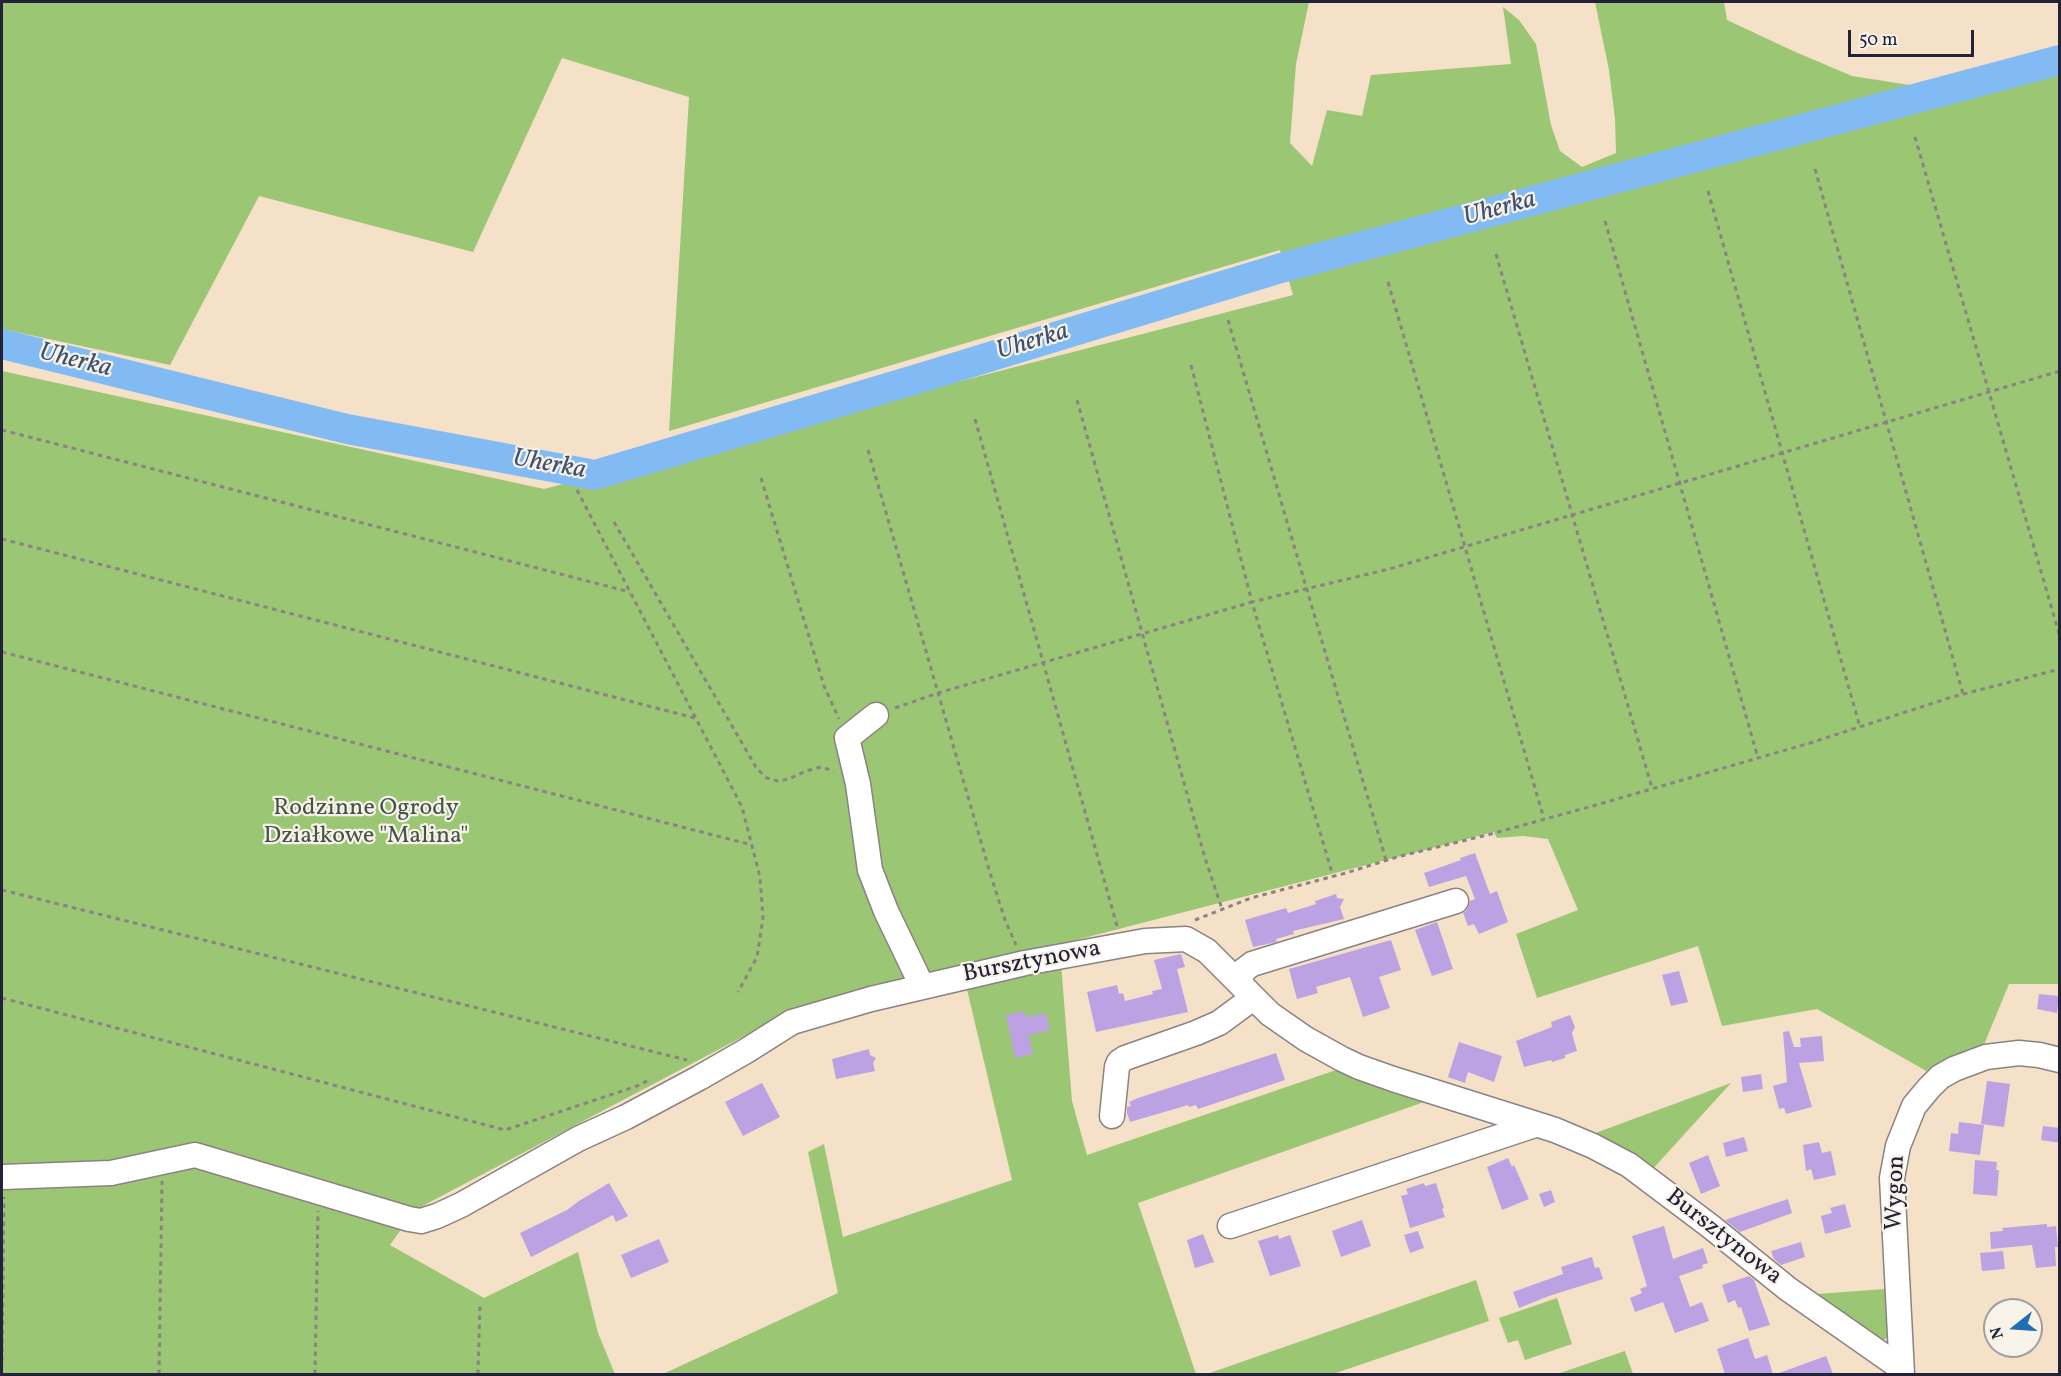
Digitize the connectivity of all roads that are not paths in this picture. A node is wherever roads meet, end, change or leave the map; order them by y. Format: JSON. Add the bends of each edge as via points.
{"nodes":[{"id":1,"x":876,"y":715,"type":"road end"},
{"id":2,"x":1456,"y":901,"type":"dead end"},
{"id":3,"x":922,"y":986,"type":"junction"},
{"id":4,"x":1246,"y":990,"type":"junction"},
{"id":5,"x":2060,"y":1060,"type":"edge"},
{"id":6,"x":1112,"y":1116,"type":"dead end"},
{"id":7,"x":1535,"y":1125,"type":"junction"},
{"id":8,"x":3,"y":1177,"type":"edge"},
{"id":9,"x":1230,"y":1226,"type":"dead end"},
{"id":10,"x":1901,"y":1371,"type":"edge"}],
"edges":[{"from":1,"to":3,"type":"street","via":[[847,738],[870,870]]},
{"from":2,"to":4,"type":"street","via":[[1263,960],[1244,970]]},
{"from":3,"to":4,"type":"street","name":"Bursztynowa","via":[[1122,945],[1186,939],[1207,951]]},
{"from":3,"to":8,"type":"street","name":"Bursztynowa","via":[[792,1022],[627,1117],[578,1139],[461,1205],[421,1221],[195,1155],[111,1173]]},
{"from":4,"to":6,"type":"street","via":[[1219,1023],[1119,1062]]},
{"from":4,"to":7,"type":"street","name":"Bursztynowa","via":[[1288,1027],[1359,1067]]},
{"from":5,"to":10,"type":"street","name":"Wygon","via":[[2019,1053],[1986,1057],[1940,1077],[1914,1106],[1898,1146],[1892,1178]]},
{"from":7,"to":9,"type":"street"},
{"from":7,"to":10,"type":"street","name":"Bursztynowa","via":[[1574,1137],[1629,1165]]}]}
